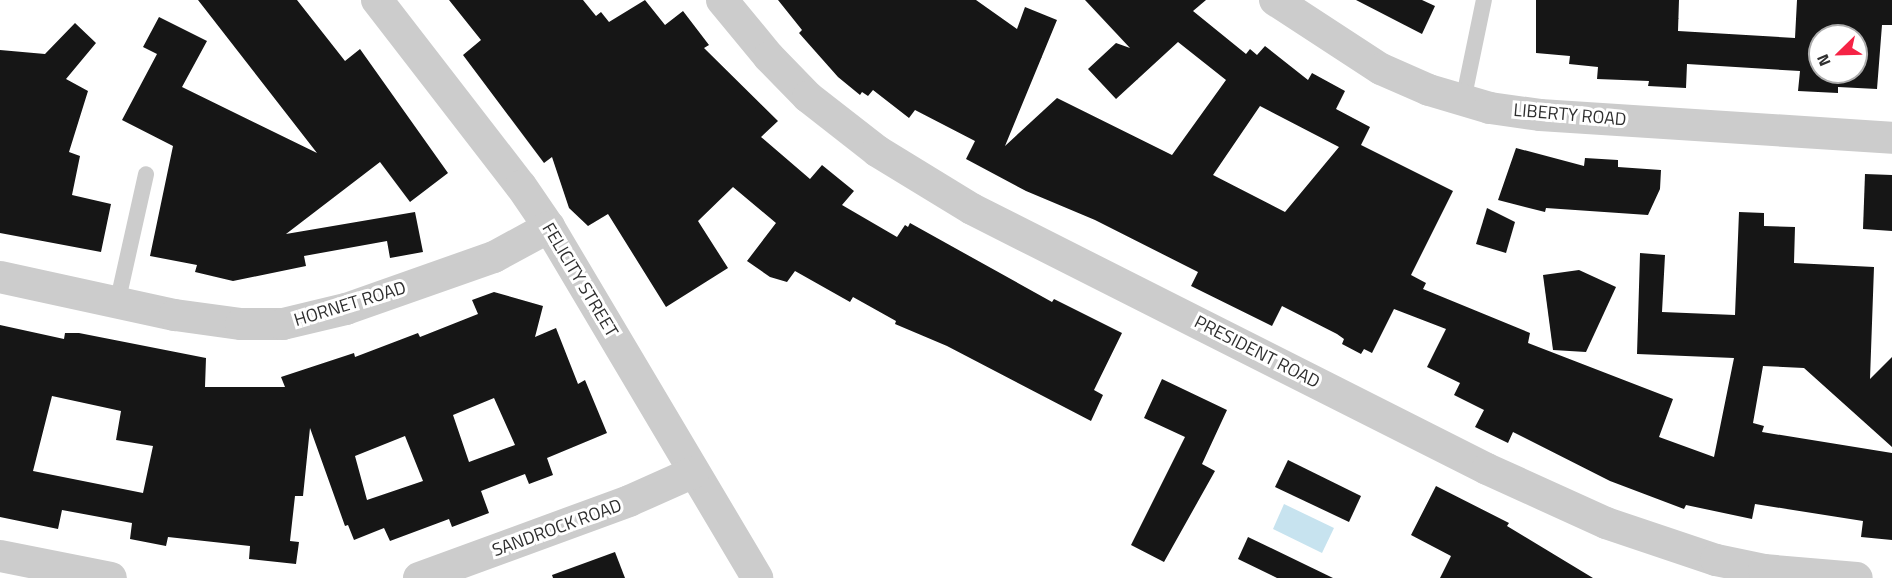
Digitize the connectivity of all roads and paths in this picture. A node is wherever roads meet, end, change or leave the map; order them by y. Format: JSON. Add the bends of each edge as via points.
{"nodes":[{"id":1,"x":377,"y":0,"type":"edge"},
{"id":2,"x":722,"y":0,"type":"edge"},
{"id":3,"x":1275,"y":0,"type":"edge"},
{"id":4,"x":1484,"y":0,"type":"edge"},
{"id":5,"x":1463,"y":101,"type":"junction"},
{"id":6,"x":1892,"y":138,"type":"edge"},
{"id":7,"x":146,"y":174,"type":"dead end"},
{"id":8,"x":549,"y":228,"type":"junction"},
{"id":9,"x":0,"y":277,"type":"edge"},
{"id":10,"x":117,"y":304,"type":"junction"},
{"id":11,"x":694,"y":472,"type":"junction"},
{"id":12,"x":0,"y":556,"type":"edge"},
{"id":13,"x":1763,"y":574,"type":"edge"},
{"id":14,"x":111,"y":578,"type":"edge"},
{"id":15,"x":419,"y":578,"type":"edge"},
{"id":16,"x":757,"y":578,"type":"edge"},
{"id":17,"x":1857,"y":578,"type":"edge"}],
"edges":[{"from":1,"to":8,"type":"street","name":"FELICITY STREET"},
{"from":2,"to":13,"type":"street","name":"PRESIDENT ROAD","via":[[769,57],[841,124],[972,209],[1508,479],[1606,523]]},
{"from":3,"to":5,"type":"street","name":"LIBERTY ROAD","via":[[1381,69]]},
{"from":4,"to":5,"type":"lane"},
{"from":5,"to":6,"type":"street","name":"LIBERTY ROAD","via":[[1540,115]]},
{"from":7,"to":10,"type":"lane"},
{"from":8,"to":10,"type":"street","name":"HORNET ROAD","via":[[494,257],[346,309],[283,324],[240,324]]},
{"from":8,"to":11,"type":"street","name":"FELICITY STREET"},
{"from":9,"to":10,"type":"street","name":"HORNET ROAD"},
{"from":11,"to":15,"type":"street","name":"SANDROCK ROAD","via":[[629,501]]},
{"from":11,"to":16,"type":"street","name":"FELICITY STREET"},
{"from":12,"to":14,"type":"street"},
{"from":13,"to":17,"type":"street","name":"PRESIDENT ROAD"}]}
